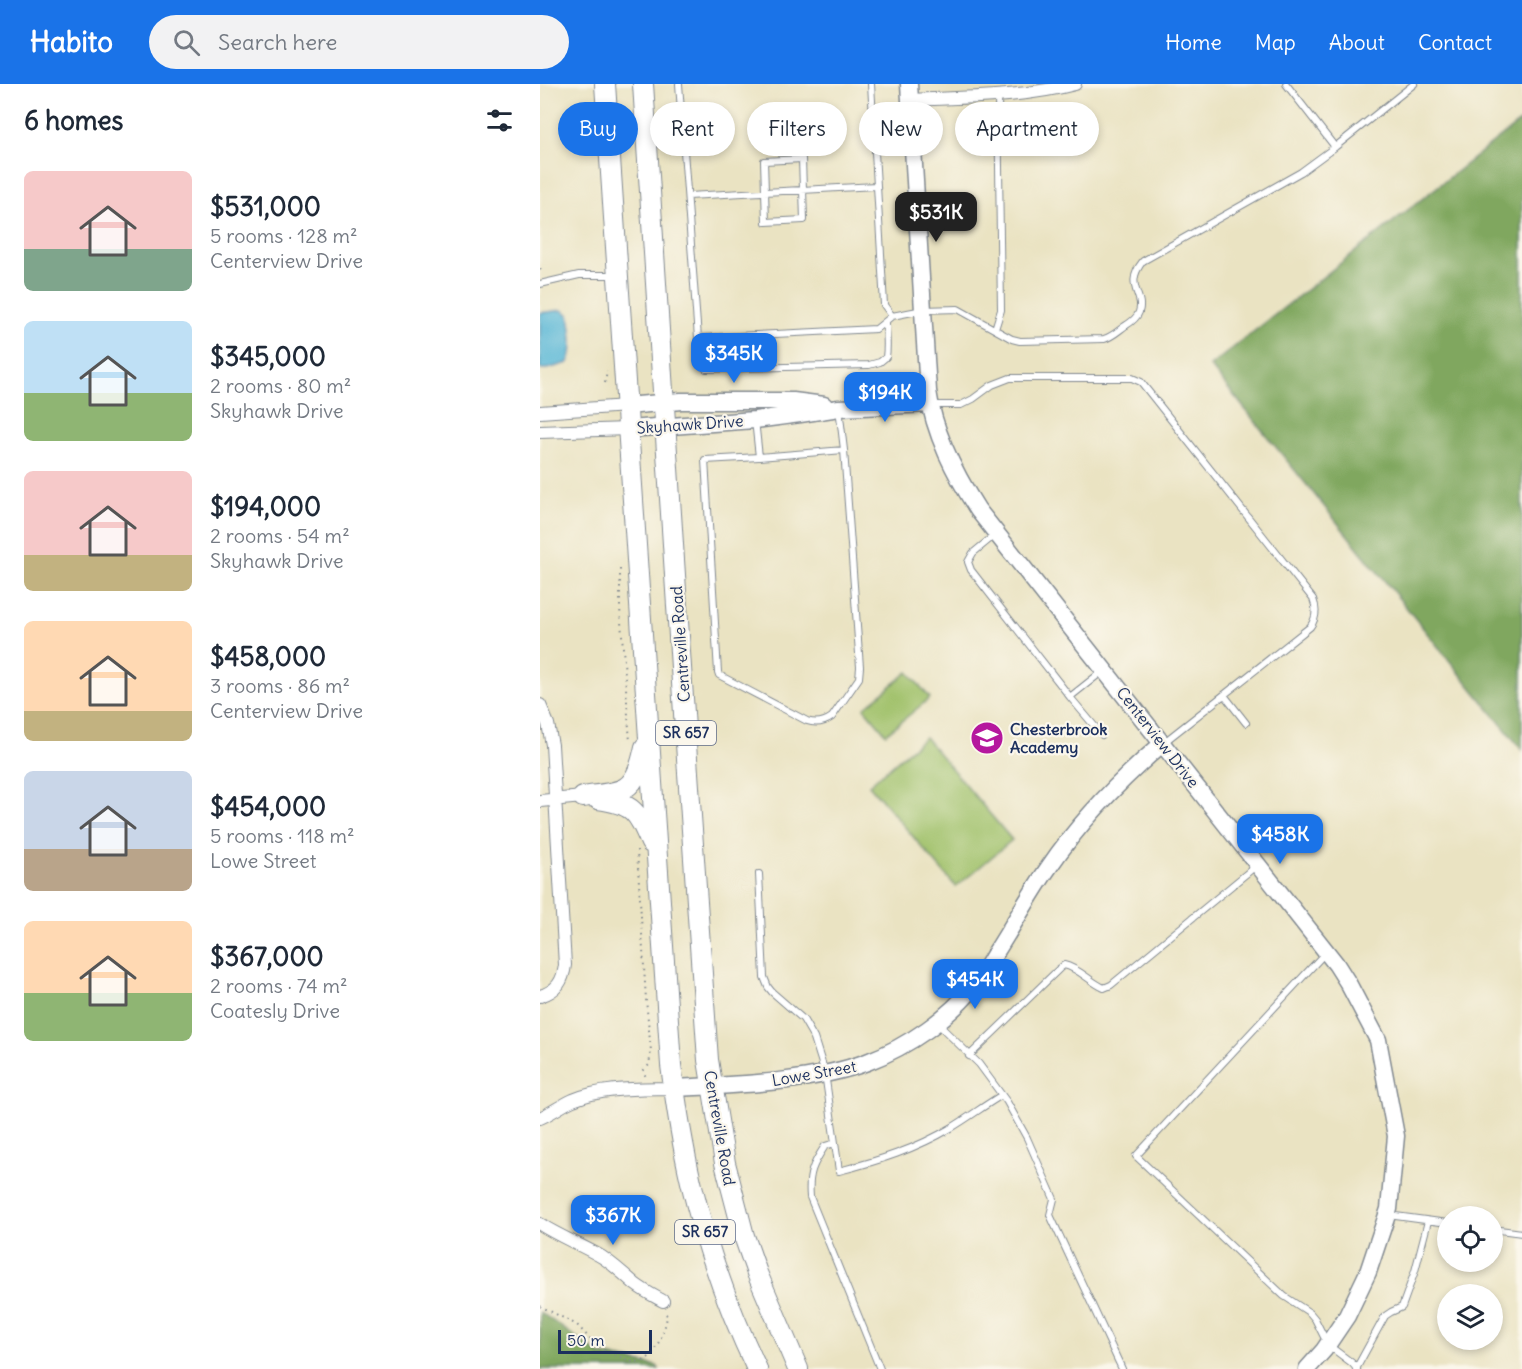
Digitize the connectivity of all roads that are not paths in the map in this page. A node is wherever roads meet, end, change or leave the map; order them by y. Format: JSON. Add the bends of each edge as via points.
{"nodes":[{"id":1,"x":605,"y":84,"type":"edge"},
{"id":2,"x":643,"y":84,"type":"edge"},
{"id":3,"x":679,"y":84,"type":"edge"},
{"id":4,"x":871,"y":84,"type":"edge"},
{"id":5,"x":1075,"y":84,"type":"edge"},
{"id":6,"x":1286,"y":84,"type":"edge"},
{"id":7,"x":1414,"y":84,"type":"edge"},
{"id":8,"x":909,"y":92,"type":"edge"},
{"id":9,"x":998,"y":95,"type":"junction"},
{"id":10,"x":1335,"y":147,"type":"junction"},
{"id":11,"x":876,"y":186,"type":"junction"},
{"id":12,"x":803,"y":190,"type":"junction"},
{"id":13,"x":765,"y":192,"type":"junction"},
{"id":14,"x":688,"y":196,"type":"junction"},
{"id":15,"x":618,"y":275,"type":"junction"},
{"id":16,"x":540,"y":284,"type":"edge"},
{"id":17,"x":923,"y":310,"type":"junction"},
{"id":18,"x":892,"y":316,"type":"junction"},
{"id":19,"x":886,"y":322,"type":"junction"},
{"id":20,"x":995,"y":329,"type":"junction"},
{"id":21,"x":698,"y":338,"type":"junction"},
{"id":22,"x":664,"y":402,"type":"junction"},
{"id":23,"x":930,"y":404,"type":"junction"},
{"id":24,"x":627,"y":406,"type":"junction"},
{"id":25,"x":839,"y":408,"type":"junction"},
{"id":26,"x":540,"y":412,"type":"edge"},
{"id":27,"x":755,"y":420,"type":"junction"},
{"id":28,"x":666,"y":426,"type":"junction"},
{"id":29,"x":628,"y":429,"type":"junction"},
{"id":30,"x":540,"y":432,"type":"edge"},
{"id":31,"x":844,"y":450,"type":"junction"},
{"id":32,"x":759,"y":457,"type":"junction"},
{"id":33,"x":997,"y":533,"type":"junction"},
{"id":34,"x":1104,"y":670,"type":"junction"},
{"id":35,"x":1224,"y":695,"type":"junction"},
{"id":36,"x":1070,"y":697,"type":"junction"},
{"id":37,"x":540,"y":705,"type":"edge"},
{"id":38,"x":1246,"y":723,"type":"dead end"},
{"id":39,"x":648,"y":728,"type":"junction"},
{"id":40,"x":1102,"y":735,"type":"dead end"},
{"id":41,"x":1163,"y":743,"type":"junction"},
{"id":42,"x":583,"y":797,"type":"junction"},
{"id":43,"x":555,"y":800,"type":"junction"},
{"id":44,"x":540,"y":801,"type":"edge"},
{"id":45,"x":656,"y":853,"type":"junction"},
{"id":46,"x":1258,"y":865,"type":"junction"},
{"id":47,"x":759,"y":874,"type":"dead end"},
{"id":48,"x":1327,"y":952,"type":"junction"},
{"id":49,"x":540,"y":996,"type":"edge"},
{"id":50,"x":937,"y":1023,"type":"junction"},
{"id":51,"x":969,"y":1056,"type":"junction"},
{"id":52,"x":825,"y":1073,"type":"junction"},
{"id":53,"x":712,"y":1086,"type":"junction"},
{"id":54,"x":674,"y":1088,"type":"junction"},
{"id":55,"x":1002,"y":1095,"type":"junction"},
{"id":56,"x":540,"y":1118,"type":"edge"},
{"id":57,"x":835,"y":1143,"type":"junction"},
{"id":58,"x":1387,"y":1215,"type":"junction"},
{"id":59,"x":1428,"y":1221,"type":"junction"},
{"id":60,"x":1437,"y":1222,"type":"edge"},
{"id":61,"x":540,"y":1224,"type":"edge"},
{"id":62,"x":1503,"y":1230,"type":"edge"},
{"id":63,"x":1522,"y":1233,"type":"edge"},
{"id":64,"x":663,"y":1301,"type":"road end"},
{"id":65,"x":1328,"y":1345,"type":"junction"},
{"id":66,"x":757,"y":1369,"type":"edge"},
{"id":67,"x":798,"y":1369,"type":"edge"},
{"id":68,"x":880,"y":1369,"type":"edge"},
{"id":69,"x":1122,"y":1369,"type":"edge"},
{"id":70,"x":1307,"y":1369,"type":"edge"},
{"id":71,"x":1357,"y":1369,"type":"edge"}],
"edges":[{"from":1,"to":15,"type":"main road","number":"SR 657"},
{"from":2,"to":22,"type":"main road","name":"Centreville Road","number":"SR 657"},
{"from":3,"to":14,"type":"lane"},
{"from":4,"to":11,"type":"lane"},
{"from":5,"to":9,"type":"street"},
{"from":6,"to":10,"type":"lane"},
{"from":7,"to":10,"type":"lane"},
{"from":8,"to":9,"type":"street"},
{"from":8,"to":17,"type":"street","name":"Centerview Drive"},
{"from":9,"to":20,"type":"lane","via":[[1001,310]]},
{"from":10,"to":20,"type":"lane","via":[[1302,172],[1143,261],[1134,275],[1139,312],[1110,338],[1020,341]]},
{"from":11,"to":12,"type":"lane"},
{"from":11,"to":18,"type":"lane","via":[[884,305]]},
{"from":12,"to":13,"type":"lane"},
{"from":12,"to":13,"type":"lane","via":[[804,220],[766,222]]},
{"from":12,"to":13,"type":"lane","via":[[802,159],[764,161]]},
{"from":13,"to":14,"type":"lane"},
{"from":14,"to":21,"type":"lane"},
{"from":15,"to":16,"type":"lane","via":[[579,275]]},
{"from":15,"to":24,"type":"main road","number":"SR 657"},
{"from":17,"to":18,"type":"lane"},
{"from":17,"to":20,"type":"lane","via":[[958,309]]},
{"from":17,"to":23,"type":"street","name":"Centerview Drive"},
{"from":18,"to":19,"type":"lane"},
{"from":19,"to":21,"type":"lane","via":[[876,329]]},
{"from":19,"to":21,"type":"lane","via":[[886,357],[869,365],[706,369],[701,363]]},
{"from":22,"to":24,"type":"street","name":"Skyhawk Drive"},
{"from":22,"to":25,"type":"street","name":"Skyhawk Drive","via":[[792,401]]},
{"from":22,"to":28,"type":"main road","name":"Centreville Road","number":"SR 657"},
{"from":23,"to":25,"type":"street","name":"Skyhawk Drive"},
{"from":23,"to":33,"type":"street","name":"Centerview Drive","via":[[949,460],[978,510]]},
{"from":23,"to":35,"type":"lane","via":[[961,405],[1010,378],[1132,378],[1145,385],[1315,603],[1315,618],[1310,627]]},
{"from":24,"to":26,"type":"street","name":"Skyhawk Drive"},
{"from":24,"to":29,"type":"main road","number":"SR 657"},
{"from":25,"to":27,"type":"street","name":"Skyhawk Drive"},
{"from":25,"to":31,"type":"lane"},
{"from":27,"to":28,"type":"street","name":"Skyhawk Drive"},
{"from":27,"to":32,"type":"lane"},
{"from":28,"to":29,"type":"street","name":"Skyhawk Drive"},
{"from":28,"to":53,"type":"main road","name":"Centreville Road","number":"SR 657"},
{"from":29,"to":30,"type":"street","name":"Skyhawk Drive"},
{"from":29,"to":39,"type":"main road","number":"SR 657"},
{"from":31,"to":32,"type":"lane"},
{"from":31,"to":32,"type":"lane","via":[[860,673],[832,717],[819,722],[807,721],[718,672],[705,460]]},
{"from":33,"to":34,"type":"street","name":"Centerview Drive"},
{"from":33,"to":36,"type":"lane","via":[[973,553],[968,562],[971,570]]},
{"from":34,"to":36,"type":"lane"},
{"from":34,"to":41,"type":"street","name":"Centerview Drive"},
{"from":35,"to":38,"type":"lane"},
{"from":35,"to":41,"type":"lane"},
{"from":36,"to":40,"type":"lane"},
{"from":37,"to":43,"type":"street","via":[[552,745]]},
{"from":39,"to":42,"type":"main road","via":[[643,757],[632,782],[616,792]]},
{"from":39,"to":45,"type":"main road","number":"SR 657"},
{"from":41,"to":46,"type":"street","name":"Centerview Drive"},
{"from":41,"to":50,"type":"street","name":"Lowe Street","via":[[1081,823],[1048,867],[978,982]]},
{"from":42,"to":43,"type":"street"},
{"from":42,"to":45,"type":"main road","via":[[613,801],[633,810]]},
{"from":43,"to":44,"type":"street"},
{"from":43,"to":49,"type":"street","via":[[565,965],[558,984]]},
{"from":45,"to":54,"type":"main road","number":"SR 657"},
{"from":46,"to":48,"type":"street","name":"Centerview Drive"},
{"from":46,"to":51,"type":"lane","via":[[1111,985],[1104,988],[1064,965]]},
{"from":47,"to":52,"type":"lane","via":[[764,977],[772,992],[803,1019]]},
{"from":48,"to":58,"type":"street","name":"Centerview Drive","via":[[1378,1040],[1396,1136]]},
{"from":48,"to":65,"type":"lane","via":[[1136,1155],[1284,1296],[1310,1313]]},
{"from":50,"to":51,"type":"lane"},
{"from":50,"to":52,"type":"street","name":"Lowe Street","via":[[866,1063]]},
{"from":51,"to":55,"type":"lane"},
{"from":52,"to":53,"type":"street","name":"Lowe Street"},
{"from":52,"to":57,"type":"lane"},
{"from":53,"to":54,"type":"street","name":"Lowe Street"},
{"from":53,"to":67,"type":"main road","name":"Centreville Road","number":"SR 657","via":[[725,1163],[744,1236]]},
{"from":54,"to":56,"type":"street","name":"Lowe Street","via":[[593,1094]]},
{"from":54,"to":66,"type":"main road","number":"SR 657","via":[[705,1232]]},
{"from":55,"to":57,"type":"lane","via":[[952,1128],[895,1155],[863,1165],[839,1171]]},
{"from":55,"to":69,"type":"lane","via":[[1028,1138],[1053,1199],[1050,1215]]},
{"from":57,"to":68,"type":"lane","via":[[825,1146],[811,1169],[810,1197]]},
{"from":58,"to":59,"type":"lane"},
{"from":58,"to":65,"type":"street","name":"Centerview Drive","via":[[1368,1272]]},
{"from":59,"to":60,"type":"lane"},
{"from":59,"to":71,"type":"lane","via":[[1402,1307],[1385,1316]]},
{"from":61,"to":64,"type":"street","via":[[602,1257]]},
{"from":62,"to":63,"type":"lane"},
{"from":65,"to":70,"type":"street","name":"Centerview Drive"},
{"from":65,"to":71,"type":"lane"}]}
